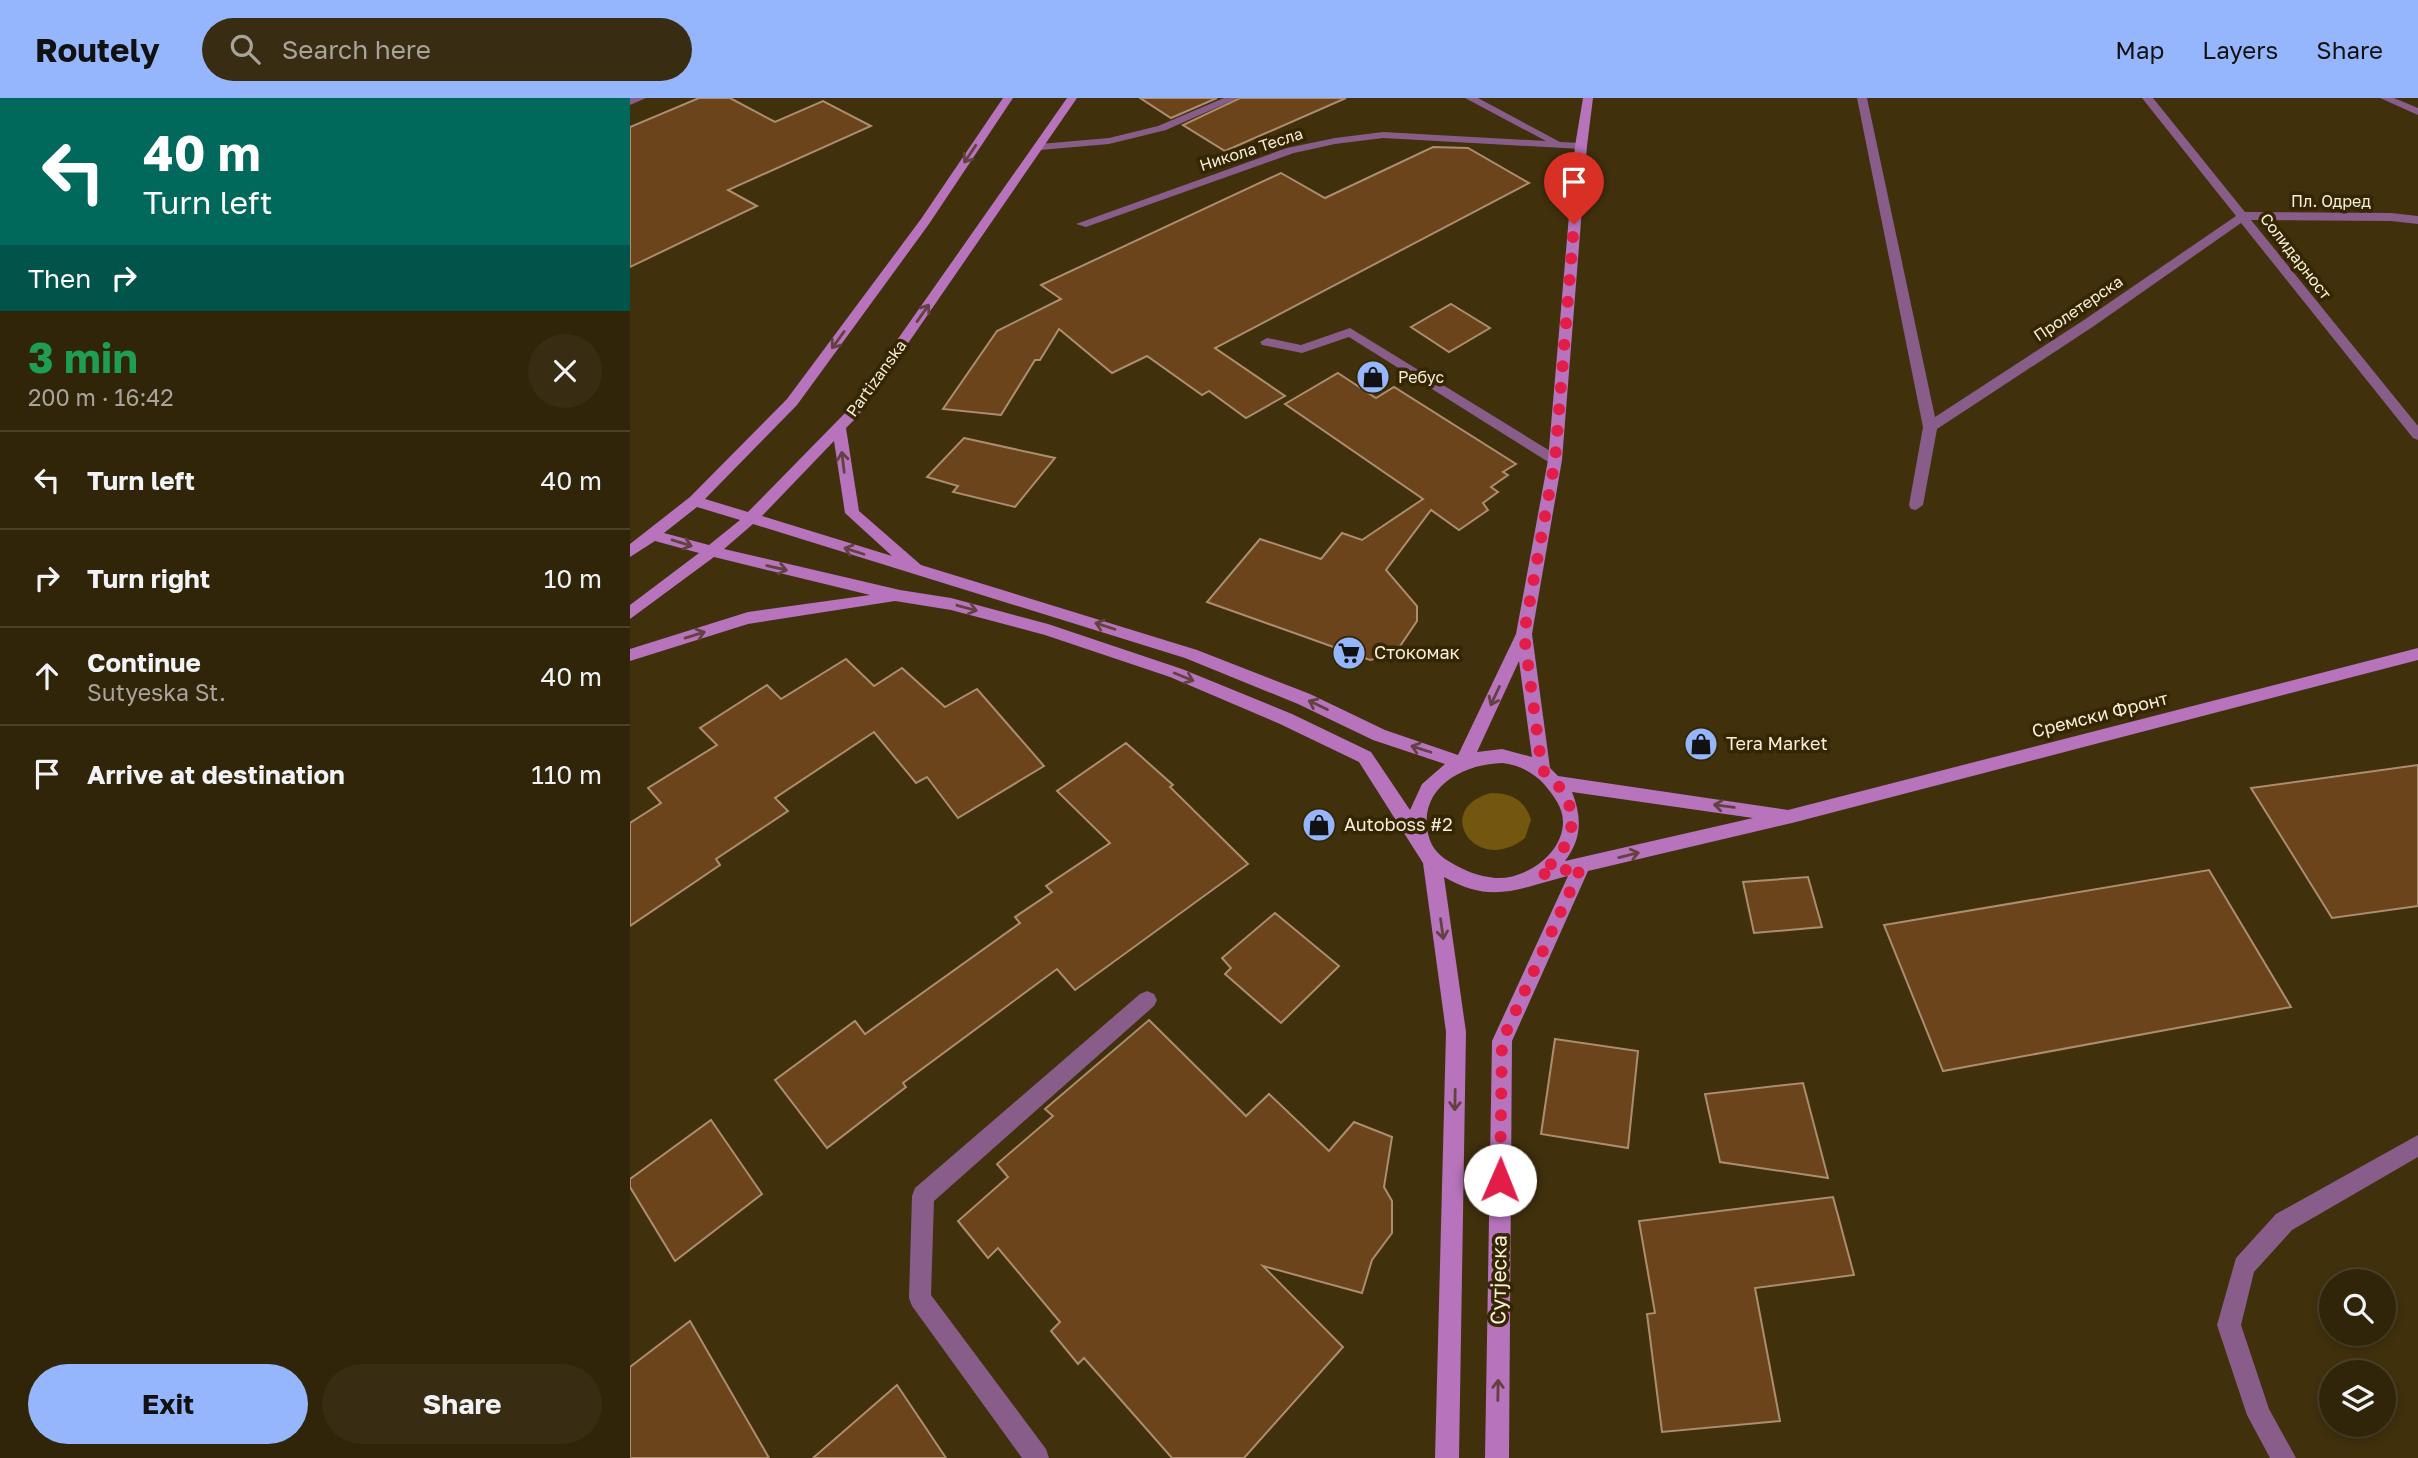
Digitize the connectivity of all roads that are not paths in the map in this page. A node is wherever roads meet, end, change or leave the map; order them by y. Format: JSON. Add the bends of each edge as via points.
{"nodes":[{"id":1,"x":641,"y":98,"type":"edge"},
{"id":2,"x":1008,"y":98,"type":"edge"},
{"id":3,"x":1072,"y":98,"type":"edge"},
{"id":4,"x":1233,"y":98,"type":"edge"},
{"id":5,"x":1470,"y":98,"type":"edge"},
{"id":6,"x":1588,"y":98,"type":"edge"},
{"id":7,"x":1862,"y":98,"type":"edge"},
{"id":8,"x":2147,"y":98,"type":"edge"},
{"id":9,"x":2385,"y":98,"type":"edge"},
{"id":10,"x":630,"y":102,"type":"edge"},
{"id":11,"x":2418,"y":113,"type":"edge"},
{"id":12,"x":1562,"y":144,"type":"junction"},
{"id":13,"x":1581,"y":146,"type":"junction"},
{"id":14,"x":1040,"y":147,"type":"junction"},
{"id":15,"x":2244,"y":216,"type":"junction"},
{"id":16,"x":2418,"y":220,"type":"edge"},
{"id":17,"x":1082,"y":224,"type":"dead end"},
{"id":18,"x":1267,"y":342,"type":"dead end"},
{"id":19,"x":839,"y":427,"type":"junction"},
{"id":20,"x":1930,"y":427,"type":"junction"},
{"id":21,"x":2418,"y":435,"type":"edge"},
{"id":22,"x":1555,"y":460,"type":"junction"},
{"id":23,"x":695,"y":501,"type":"junction"},
{"id":24,"x":1916,"y":505,"type":"dead end"},
{"id":25,"x":750,"y":518,"type":"junction"},
{"id":26,"x":653,"y":535,"type":"junction"},
{"id":27,"x":630,"y":552,"type":"edge"},
{"id":28,"x":710,"y":552,"type":"junction"},
{"id":29,"x":919,"y":572,"type":"junction"},
{"id":30,"x":900,"y":596,"type":"junction"},
{"id":31,"x":630,"y":613,"type":"edge"},
{"id":32,"x":1524,"y":634,"type":"junction"},
{"id":33,"x":2418,"y":654,"type":"edge"},
{"id":34,"x":630,"y":655,"type":"edge"},
{"id":35,"x":1463,"y":763,"type":"junction"},
{"id":36,"x":1542,"y":770,"type":"junction"},
{"id":37,"x":1558,"y":783,"type":"junction"},
{"id":38,"x":1792,"y":816,"type":"junction"},
{"id":39,"x":1421,"y":842,"type":"junction"},
{"id":40,"x":1432,"y":862,"type":"junction"},
{"id":41,"x":1581,"y":867,"type":"junction"},
{"id":42,"x":1539,"y":875,"type":"junction"},
{"id":43,"x":1147,"y":1000,"type":"dead end"},
{"id":44,"x":2418,"y":1145,"type":"edge"},
{"id":45,"x":1037,"y":1458,"type":"edge"},
{"id":46,"x":1447,"y":1458,"type":"edge"},
{"id":47,"x":1497,"y":1458,"type":"edge"},
{"id":48,"x":2284,"y":1458,"type":"edge"}],
"edges":[{"from":1,"to":10,"type":"street"},
{"from":2,"to":23,"type":"street","one_way":true,"via":[[925,221],[792,402]]},
{"from":3,"to":14,"type":"street","name":"Partizanska"},
{"from":4,"to":14,"type":"street","via":[[1162,128],[1108,141]]},
{"from":5,"to":12,"type":"street","name":"Никола Тесла"},
{"from":6,"to":13,"type":"street"},
{"from":7,"to":20,"type":"street"},
{"from":8,"to":15,"type":"street","name":"Солидарност"},
{"from":9,"to":11,"type":"street"},
{"from":12,"to":13,"type":"street","name":"Никола Тесла"},
{"from":12,"to":17,"type":"street","name":"Никола Тесла","via":[[1382,135],[1335,141],[1291,150]]},
{"from":13,"to":22,"type":"street"},
{"from":19,"to":14,"type":"street","name":"Partizanska","one_way":true},
{"from":15,"to":16,"type":"street","name":"Пл. Одред"},
{"from":15,"to":20,"type":"street","name":"Пролетерска"},
{"from":15,"to":21,"type":"street","name":"Солидарност"},
{"from":18,"to":22,"type":"street","via":[[1302,349],[1350,331]]},
{"from":19,"to":25,"type":"street","name":"Partizanska"},
{"from":29,"to":19,"type":"street","one_way":true,"via":[[852,513]]},
{"from":20,"to":24,"type":"street"},
{"from":22,"to":32,"type":"street"},
{"from":23,"to":25,"type":"street"},
{"from":23,"to":26,"type":"street"},
{"from":25,"to":28,"type":"street","name":"Partizanska"},
{"from":29,"to":25,"type":"street","one_way":true},
{"from":26,"to":27,"type":"street"},
{"from":26,"to":28,"type":"street","one_way":true},
{"from":28,"to":30,"type":"street","one_way":true},
{"from":28,"to":31,"type":"street","name":"Partizanska"},
{"from":35,"to":29,"type":"street","one_way":true,"via":[[1379,735],[1191,654]]},
{"from":34,"to":30,"type":"street","one_way":true,"via":[[748,618]]},
{"from":30,"to":39,"type":"street","one_way":true,"via":[[951,604],[1048,630],[1176,674],[1286,719],[1365,757]]},
{"from":32,"to":35,"type":"street","one_way":true},
{"from":32,"to":36,"type":"street"},
{"from":33,"to":38,"type":"street","name":"Сремски Фронт"},
{"from":35,"to":36,"type":"street","via":[[1502,756]]},
{"from":35,"to":39,"type":"street","via":[[1430,786],[1420,803],[1416,826]]},
{"from":36,"to":37,"type":"street"},
{"from":38,"to":37,"type":"street","one_way":true},
{"from":37,"to":42,"type":"street","via":[[1569,799],[1571,835],[1558,860]]},
{"from":41,"to":38,"type":"street","name":"Сремски Фронт","one_way":true},
{"from":39,"to":40,"type":"street"},
{"from":40,"to":42,"type":"street","via":[[1460,880],[1486,888]]},
{"from":40,"to":46,"type":"street","one_way":true,"via":[[1456,1032]]},
{"from":41,"to":42,"type":"street","name":"Сремски Фронт"},
{"from":47,"to":41,"type":"street","name":"Сутјеска","one_way":true,"via":[[1502,1041]]},
{"from":43,"to":45,"type":"street","via":[[923,1196],[920,1298]]},
{"from":44,"to":48,"type":"street","via":[[2284,1223],[2244,1266],[2229,1325],[2259,1415]]}]}
